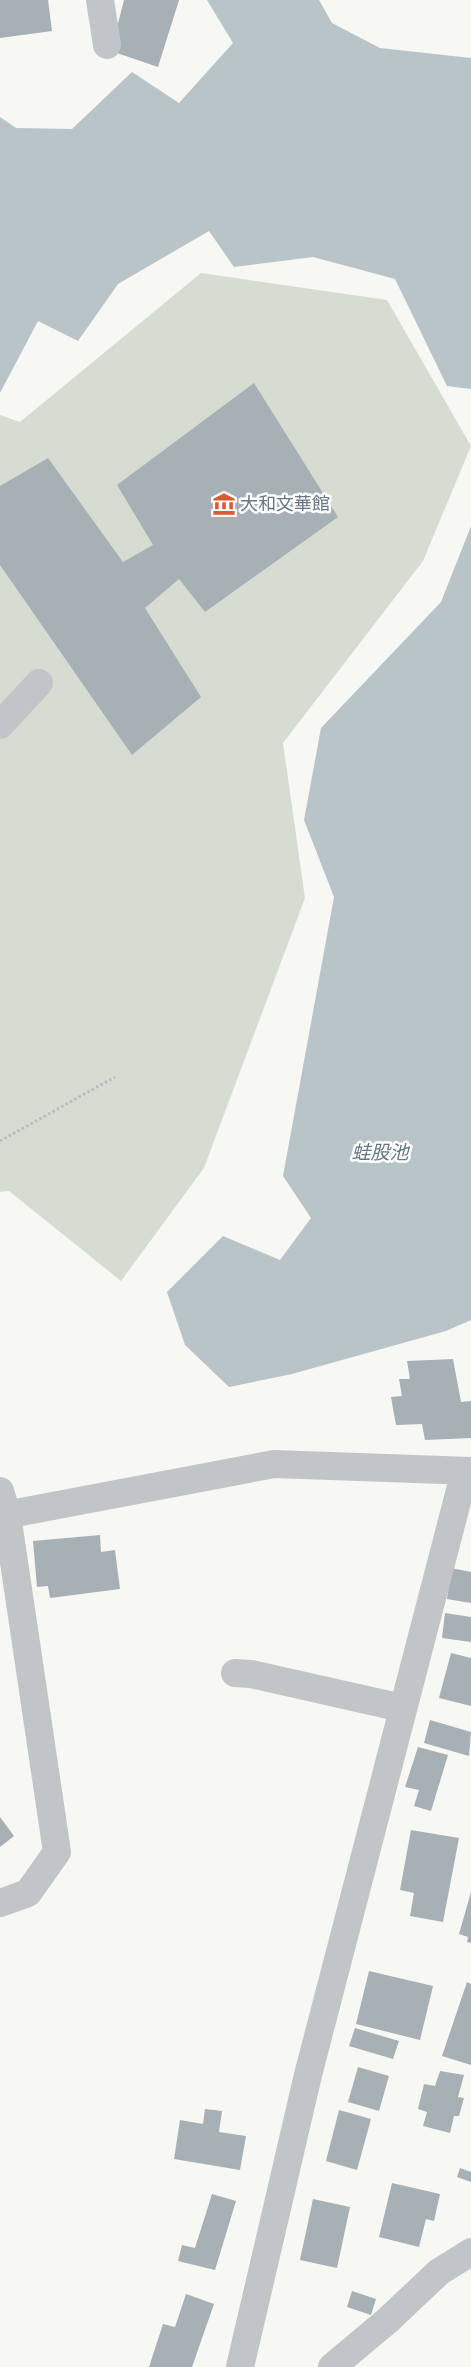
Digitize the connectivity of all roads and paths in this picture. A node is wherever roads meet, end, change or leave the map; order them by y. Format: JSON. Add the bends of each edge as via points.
{"nodes":[{"id":1,"x":100,"y":0,"type":"edge"},
{"id":2,"x":107,"y":45,"type":"dead end"},
{"id":3,"x":39,"y":683,"type":"dead end"},
{"id":4,"x":0,"y":725,"type":"edge"},
{"id":5,"x":115,"y":1077,"type":"dead end"},
{"id":6,"x":0,"y":1141,"type":"edge"},
{"id":7,"x":468,"y":1471,"type":"edge"},
{"id":8,"x":2,"y":1507,"type":"edge"},
{"id":9,"x":235,"y":1673,"type":"dead end"},
{"id":10,"x":402,"y":1708,"type":"junction"},
{"id":11,"x":0,"y":1902,"type":"edge"},
{"id":12,"x":471,"y":2252,"type":"edge"},
{"id":13,"x":240,"y":2367,"type":"edge"},
{"id":14,"x":332,"y":2367,"type":"edge"}],
"edges":[{"from":1,"to":2,"type":"street"},
{"from":3,"to":4,"type":"street"},
{"from":5,"to":6,"type":"path"},
{"from":7,"to":8,"type":"street","via":[[274,1464]]},
{"from":7,"to":10,"type":"street"},
{"from":8,"to":11,"type":"street","via":[[57,1852],[28,1892]]},
{"from":9,"to":10,"type":"street"},
{"from":10,"to":13,"type":"street","via":[[308,2075]]},
{"from":12,"to":14,"type":"street","via":[[439,2272]]}]}
